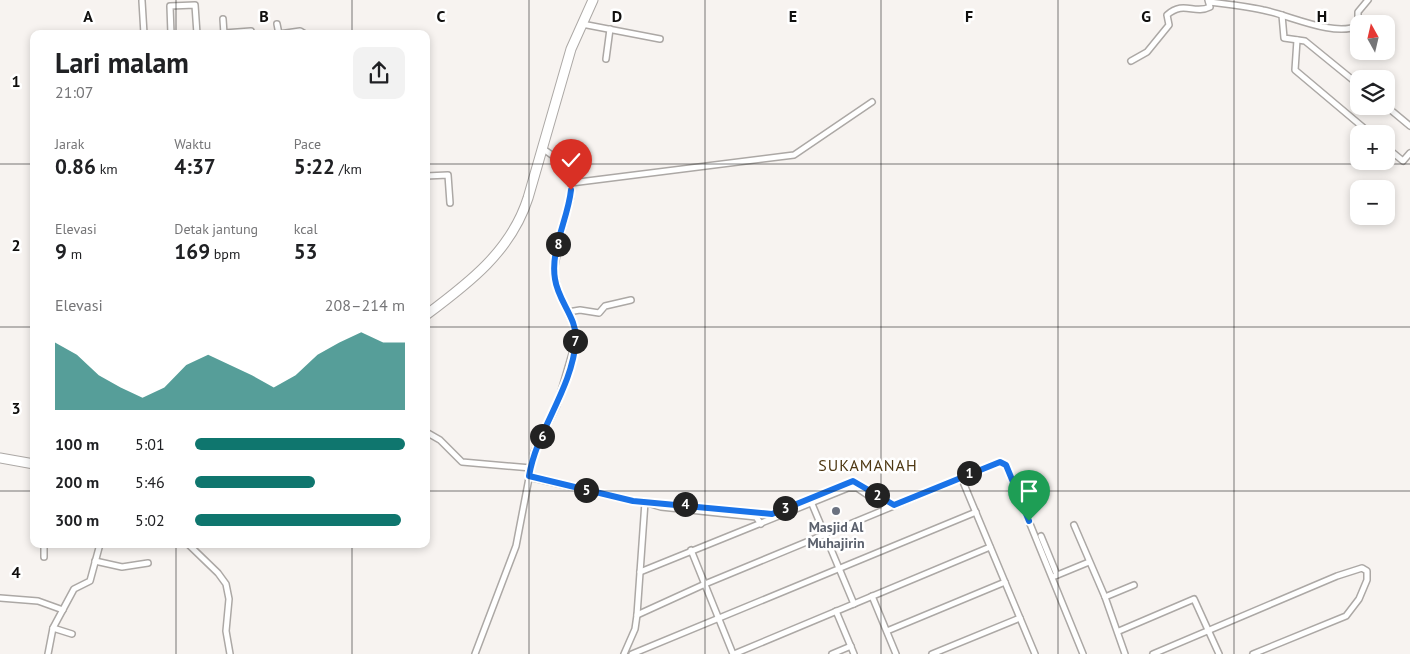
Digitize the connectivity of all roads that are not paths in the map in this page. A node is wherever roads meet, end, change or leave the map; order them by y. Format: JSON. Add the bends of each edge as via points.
{"nodes":[{"id":1,"x":593,"y":0,"type":"edge"},
{"id":2,"x":1368,"y":0,"type":"edge"},
{"id":3,"x":142,"y":1,"type":"edge"},
{"id":4,"x":1208,"y":1,"type":"edge"},
{"id":5,"x":1282,"y":16,"type":"junction"},
{"id":6,"x":223,"y":19,"type":"dead end"},
{"id":7,"x":278,"y":24,"type":"dead end"},
{"id":8,"x":582,"y":24,"type":"junction"},
{"id":9,"x":250,"y":25,"type":"dead end"},
{"id":10,"x":610,"y":29,"type":"junction"},
{"id":11,"x":144,"y":30,"type":"edge"},
{"id":12,"x":171,"y":30,"type":"edge"},
{"id":13,"x":196,"y":30,"type":"edge"},
{"id":14,"x":224,"y":30,"type":"edge"},
{"id":15,"x":251,"y":30,"type":"edge"},
{"id":16,"x":279,"y":30,"type":"edge"},
{"id":17,"x":660,"y":39,"type":"dead end"},
{"id":18,"x":1297,"y":40,"type":"junction"},
{"id":19,"x":606,"y":59,"type":"dead end"},
{"id":20,"x":1131,"y":61,"type":"dead end"},
{"id":21,"x":1350,"y":78,"type":"edge"},
{"id":22,"x":872,"y":102,"type":"dead end"},
{"id":23,"x":1395,"y":114,"type":"edge"},
{"id":24,"x":1360,"y":125,"type":"edge"},
{"id":25,"x":1410,"y":126,"type":"edge"},
{"id":26,"x":542,"y":148,"type":"junction"},
{"id":27,"x":1410,"y":153,"type":"edge"},
{"id":28,"x":1395,"y":154,"type":"edge"},
{"id":29,"x":430,"y":176,"type":"edge"},
{"id":30,"x":571,"y":183,"type":"junction"},
{"id":31,"x":450,"y":203,"type":"dead end"},
{"id":32,"x":631,"y":300,"type":"dead end"},
{"id":33,"x":430,"y":312,"type":"edge"},
{"id":34,"x":568,"y":312,"type":"junction"},
{"id":35,"x":430,"y":434,"type":"edge"},
{"id":36,"x":0,"y":458,"type":"edge"},
{"id":37,"x":30,"y":463,"type":"edge"},
{"id":38,"x":531,"y":468,"type":"junction"},
{"id":39,"x":529,"y":476,"type":"junction"},
{"id":40,"x":961,"y":477,"type":"junction"},
{"id":41,"x":645,"y":502,"type":"junction"},
{"id":42,"x":812,"y":504,"type":"junction"},
{"id":43,"x":894,"y":505,"type":"junction"},
{"id":44,"x":887,"y":508,"type":"junction"},
{"id":45,"x":976,"y":512,"type":"junction"},
{"id":46,"x":762,"y":524,"type":"junction"},
{"id":47,"x":1074,"y":525,"type":"dead end"},
{"id":48,"x":824,"y":534,"type":"junction"},
{"id":49,"x":1041,"y":536,"type":"dead end"},
{"id":50,"x":990,"y":547,"type":"junction"},
{"id":51,"x":44,"y":548,"type":"edge"},
{"id":52,"x":99,"y":548,"type":"edge"},
{"id":53,"x":192,"y":548,"type":"edge"},
{"id":54,"x":691,"y":550,"type":"junction"},
{"id":55,"x":44,"y":557,"type":"dead end"},
{"id":56,"x":96,"y":561,"type":"junction"},
{"id":57,"x":1090,"y":562,"type":"junction"},
{"id":58,"x":148,"y":563,"type":"dead end"},
{"id":59,"x":839,"y":569,"type":"junction"},
{"id":60,"x":640,"y":572,"type":"junction"},
{"id":61,"x":1054,"y":576,"type":"junction"},
{"id":62,"x":1005,"y":582,"type":"junction"},
{"id":63,"x":705,"y":584,"type":"junction"},
{"id":64,"x":1134,"y":585,"type":"dead end"},
{"id":65,"x":872,"y":596,"type":"junction"},
{"id":66,"x":1105,"y":597,"type":"junction"},
{"id":67,"x":0,"y":598,"type":"edge"},
{"id":68,"x":854,"y":604,"type":"junction"},
{"id":69,"x":63,"y":610,"type":"junction"},
{"id":70,"x":836,"y":611,"type":"junction"},
{"id":71,"x":637,"y":615,"type":"junction"},
{"id":72,"x":719,"y":618,"type":"junction"},
{"id":73,"x":1020,"y":618,"type":"junction"},
{"id":74,"x":53,"y":628,"type":"junction"},
{"id":75,"x":1210,"y":630,"type":"junction"},
{"id":76,"x":887,"y":631,"type":"junction"},
{"id":77,"x":1119,"y":631,"type":"junction"},
{"id":78,"x":72,"y":634,"type":"dead end"},
{"id":79,"x":851,"y":646,"type":"junction"},
{"id":80,"x":1033,"y":653,"type":"edge"},
{"id":81,"x":48,"y":654,"type":"edge"},
{"id":82,"x":230,"y":654,"type":"edge"},
{"id":83,"x":475,"y":654,"type":"edge"},
{"id":84,"x":624,"y":654,"type":"edge"},
{"id":85,"x":632,"y":654,"type":"edge"},
{"id":86,"x":734,"y":654,"type":"edge"},
{"id":87,"x":832,"y":654,"type":"edge"},
{"id":88,"x":854,"y":654,"type":"edge"},
{"id":89,"x":896,"y":654,"type":"edge"},
{"id":90,"x":932,"y":654,"type":"edge"},
{"id":91,"x":1083,"y":654,"type":"edge"},
{"id":92,"x":1125,"y":654,"type":"edge"},
{"id":93,"x":1152,"y":654,"type":"edge"},
{"id":94,"x":1219,"y":654,"type":"edge"},
{"id":95,"x":1253,"y":654,"type":"edge"}],
"edges":[{"from":1,"to":8,"type":"main road"},
{"from":2,"to":5,"type":"street","via":[[1358,12],[1356,27],[1334,28]]},
{"from":3,"to":11,"type":"street"},
{"from":4,"to":5,"type":"street","via":[[1251,7]]},
{"from":4,"to":20,"type":"street","via":[[1210,7],[1204,10],[1175,8],[1167,15],[1169,25],[1153,47]]},
{"from":5,"to":18,"type":"street","via":[[1284,38]]},
{"from":6,"to":14,"type":"street"},
{"from":7,"to":16,"type":"street"},
{"from":8,"to":10,"type":"street"},
{"from":8,"to":26,"type":"main road"},
{"from":9,"to":15,"type":"street"},
{"from":10,"to":17,"type":"street"},
{"from":10,"to":19,"type":"street"},
{"from":12,"to":13,"type":"street","via":[[170,6],[195,5]]},
{"from":18,"to":21,"type":"street","via":[[1305,41]]},
{"from":18,"to":24,"type":"street","via":[[1295,70]]},
{"from":22,"to":30,"type":"street","via":[[794,155]]},
{"from":23,"to":25,"type":"street"},
{"from":26,"to":30,"type":"street","via":[[563,163]]},
{"from":26,"to":33,"type":"main road","via":[[525,210],[505,245],[467,284]]},
{"from":27,"to":28,"type":"street","via":[[1403,161]]},
{"from":29,"to":31,"type":"street","via":[[448,175]]},
{"from":30,"to":34,"type":"street","via":[[554,271]]},
{"from":32,"to":34,"type":"street","via":[[606,306],[598,313]]},
{"from":34,"to":38,"type":"street","via":[[575,331],[574,348],[557,405],[534,452]]},
{"from":35,"to":38,"type":"street","via":[[462,462]]},
{"from":36,"to":37,"type":"main road"},
{"from":38,"to":39,"type":"street"},
{"from":39,"to":41,"type":"street"},
{"from":39,"to":83,"type":"street","via":[[516,546]]},
{"from":40,"to":43,"type":"street"},
{"from":40,"to":45,"type":"street"},
{"from":40,"to":61,"type":"street","via":[[996,462],[1006,465]]},
{"from":41,"to":43,"type":"street","via":[[772,514],[853,481]]},
{"from":41,"to":46,"type":"street","via":[[661,507],[756,517]]},
{"from":41,"to":60,"type":"street"},
{"from":42,"to":44,"type":"street","via":[[853,487]]},
{"from":42,"to":46,"type":"street"},
{"from":42,"to":48,"type":"street"},
{"from":43,"to":44,"type":"street"},
{"from":44,"to":48,"type":"street"},
{"from":45,"to":50,"type":"street"},
{"from":45,"to":59,"type":"street"},
{"from":46,"to":54,"type":"street"},
{"from":47,"to":57,"type":"street"},
{"from":48,"to":59,"type":"street"},
{"from":48,"to":63,"type":"street"},
{"from":49,"to":61,"type":"street"},
{"from":50,"to":62,"type":"street"},
{"from":50,"to":65,"type":"street"},
{"from":51,"to":55,"type":"street"},
{"from":52,"to":56,"type":"street"},
{"from":53,"to":82,"type":"street","via":[[226,584]]},
{"from":54,"to":60,"type":"street"},
{"from":54,"to":63,"type":"street"},
{"from":56,"to":58,"type":"street","via":[[122,567]]},
{"from":56,"to":69,"type":"street","via":[[90,581],[74,589]]},
{"from":57,"to":61,"type":"street"},
{"from":57,"to":66,"type":"street"},
{"from":59,"to":68,"type":"street"},
{"from":59,"to":72,"type":"street"},
{"from":60,"to":71,"type":"street"},
{"from":61,"to":91,"type":"street"},
{"from":62,"to":73,"type":"street"},
{"from":62,"to":76,"type":"street"},
{"from":63,"to":71,"type":"street"},
{"from":63,"to":72,"type":"street"},
{"from":64,"to":66,"type":"street"},
{"from":65,"to":68,"type":"street"},
{"from":65,"to":76,"type":"street"},
{"from":66,"to":77,"type":"street"},
{"from":67,"to":69,"type":"street","via":[[38,601]]},
{"from":68,"to":70,"type":"street"},
{"from":69,"to":74,"type":"street"},
{"from":70,"to":79,"type":"street"},
{"from":70,"to":86,"type":"street"},
{"from":71,"to":84,"type":"street","via":[[635,629]]},
{"from":72,"to":85,"type":"street"},
{"from":72,"to":86,"type":"street"},
{"from":73,"to":80,"type":"street"},
{"from":73,"to":90,"type":"street"},
{"from":74,"to":78,"type":"street"},
{"from":74,"to":81,"type":"street"},
{"from":75,"to":77,"type":"street","via":[[1194,599]]},
{"from":75,"to":93,"type":"street"},
{"from":75,"to":94,"type":"street"},
{"from":75,"to":95,"type":"street","via":[[1355,570],[1363,568],[1368,571],[1359,599],[1346,616]]},
{"from":76,"to":89,"type":"street"},
{"from":77,"to":92,"type":"street"},
{"from":79,"to":87,"type":"street"},
{"from":79,"to":88,"type":"street"}]}
